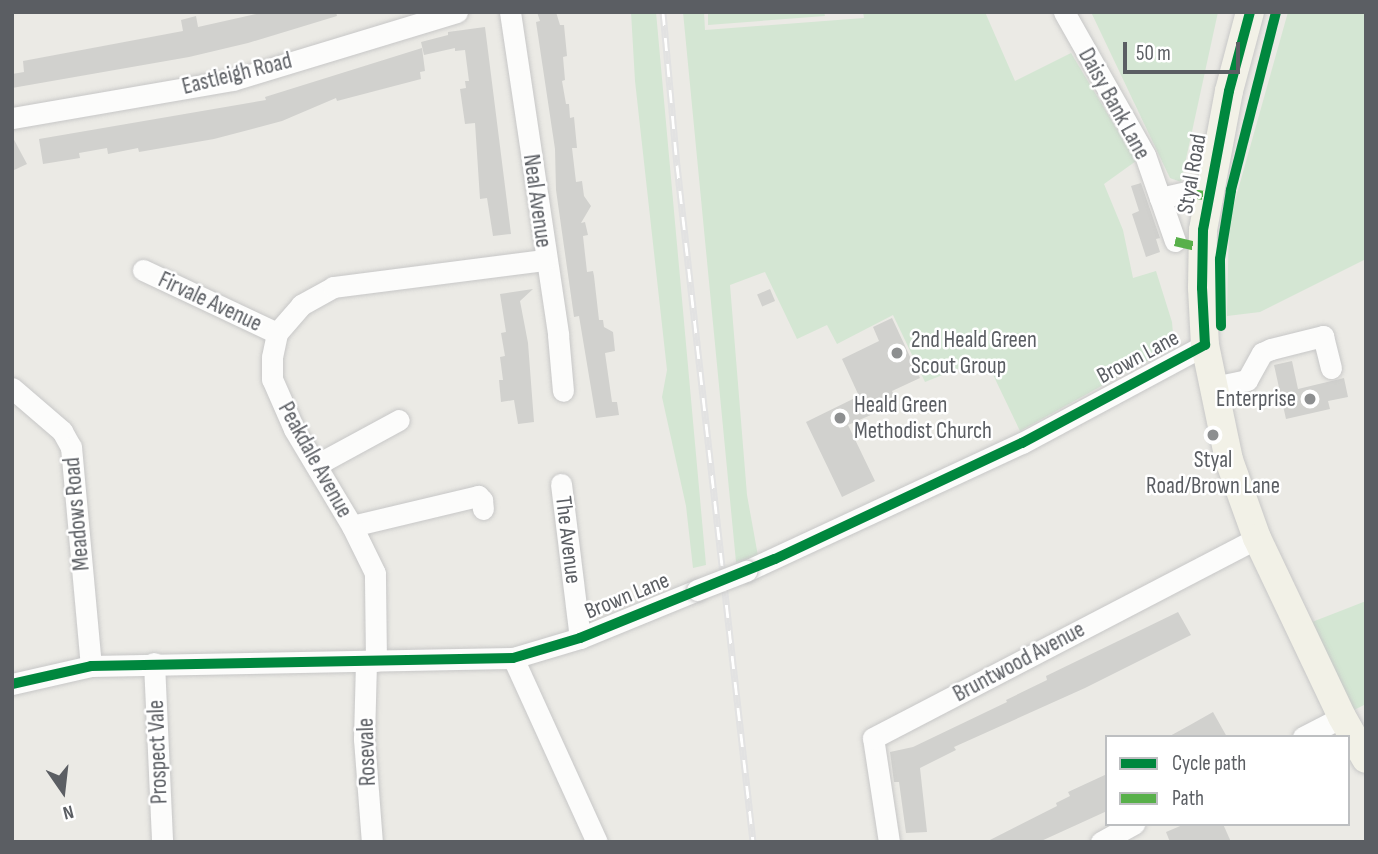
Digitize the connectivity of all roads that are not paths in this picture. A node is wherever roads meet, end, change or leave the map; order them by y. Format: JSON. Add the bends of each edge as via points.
{"nodes":[{"id":1,"x":457,"y":12,"type":"edge"},
{"id":2,"x":510,"y":12,"type":"edge"},
{"id":3,"x":1064,"y":12,"type":"edge"},
{"id":4,"x":1250,"y":12,"type":"edge"},
{"id":5,"x":12,"y":118,"type":"edge"},
{"id":6,"x":1185,"y":192,"type":"dead end"},
{"id":7,"x":1160,"y":198,"type":"junction"},
{"id":8,"x":1175,"y":241,"type":"dead end"},
{"id":9,"x":545,"y":260,"type":"junction"},
{"id":10,"x":143,"y":270,"type":"dead end"},
{"id":11,"x":277,"y":333,"type":"junction"},
{"id":12,"x":1205,"y":345,"type":"junction"},
{"id":13,"x":1331,"y":368,"type":"dead end"},
{"id":14,"x":1214,"y":387,"type":"junction"},
{"id":15,"x":12,"y":388,"type":"edge"},
{"id":16,"x":563,"y":391,"type":"dead end"},
{"id":17,"x":399,"y":420,"type":"dead end"},
{"id":18,"x":316,"y":465,"type":"junction"},
{"id":19,"x":561,"y":484,"type":"dead end"},
{"id":20,"x":483,"y":509,"type":"dead end"},
{"id":21,"x":352,"y":526,"type":"junction"},
{"id":22,"x":1257,"y":538,"type":"junction"},
{"id":23,"x":580,"y":638,"type":"junction"},
{"id":24,"x":513,"y":658,"type":"junction"},
{"id":25,"x":371,"y":662,"type":"junction"},
{"id":26,"x":154,"y":663,"type":"junction"},
{"id":27,"x":91,"y":666,"type":"junction"},
{"id":28,"x":12,"y":684,"type":"edge"},
{"id":29,"x":1342,"y":717,"type":"junction"},
{"id":30,"x":1307,"y":735,"type":"edge"},
{"id":31,"x":1366,"y":759,"type":"edge"},
{"id":32,"x":1130,"y":826,"type":"edge"},
{"id":33,"x":162,"y":842,"type":"edge"},
{"id":34,"x":372,"y":842,"type":"edge"},
{"id":35,"x":597,"y":842,"type":"edge"},
{"id":36,"x":888,"y":842,"type":"edge"},
{"id":37,"x":1101,"y":842,"type":"edge"}],
"edges":[{"from":1,"to":5,"type":"street","name":"Eastleigh Road","via":[[233,80]]},
{"from":2,"to":9,"type":"street","name":"Neal Avenue"},
{"from":3,"to":7,"type":"street","name":"Daisy Bank Lane","via":[[1145,155]]},
{"from":4,"to":12,"type":"main road","name":"Styal Road","via":[[1229,91],[1203,230]]},
{"from":6,"to":7,"type":"street"},
{"from":7,"to":8,"type":"street","name":"Daisy Bank Lane"},
{"from":9,"to":11,"type":"street","via":[[332,287],[300,305]]},
{"from":9,"to":16,"type":"street","name":"Neal Avenue"},
{"from":10,"to":11,"type":"street","name":"Firvale Avenue"},
{"from":11,"to":18,"type":"street","name":"Peakdale Avenue","via":[[272,379]]},
{"from":12,"to":14,"type":"main road","name":"Styal Road"},
{"from":12,"to":23,"type":"street","name":"Brown Lane","bridge":true,"via":[[1022,443],[746,571]]},
{"from":13,"to":14,"type":"street","via":[[1324,336],[1271,349],[1262,354],[1247,380]]},
{"from":14,"to":22,"type":"main road","name":"Styal Road","via":[[1229,460]]},
{"from":15,"to":27,"type":"street","name":"Meadows Road","via":[[62,431],[71,447]]},
{"from":17,"to":18,"type":"street"},
{"from":18,"to":21,"type":"street","name":"Peakdale Avenue"},
{"from":19,"to":23,"type":"street","name":"The Avenue"},
{"from":20,"to":21,"type":"street","via":[[478,496]]},
{"from":21,"to":25,"type":"street","name":"Peakdale Avenue","via":[[375,573]]},
{"from":22,"to":29,"type":"main road","name":"Styal Road"},
{"from":22,"to":36,"type":"street","name":"Bruntwood Avenue","via":[[873,738]]},
{"from":23,"to":24,"type":"street","name":"Brown Lane"},
{"from":24,"to":25,"type":"street","name":"Brown Lane"},
{"from":24,"to":35,"type":"street"},
{"from":25,"to":26,"type":"street","name":"Brown Lane"},
{"from":25,"to":34,"type":"street","name":"Rosevale","via":[[364,739]]},
{"from":26,"to":27,"type":"street","name":"Brown Lane"},
{"from":26,"to":33,"type":"street","name":"Prospect Vale"},
{"from":27,"to":28,"type":"street","name":"Brown Lane"},
{"from":29,"to":30,"type":"street"},
{"from":29,"to":31,"type":"main road","name":"Styal Road"},
{"from":32,"to":37,"type":"street"}]}
